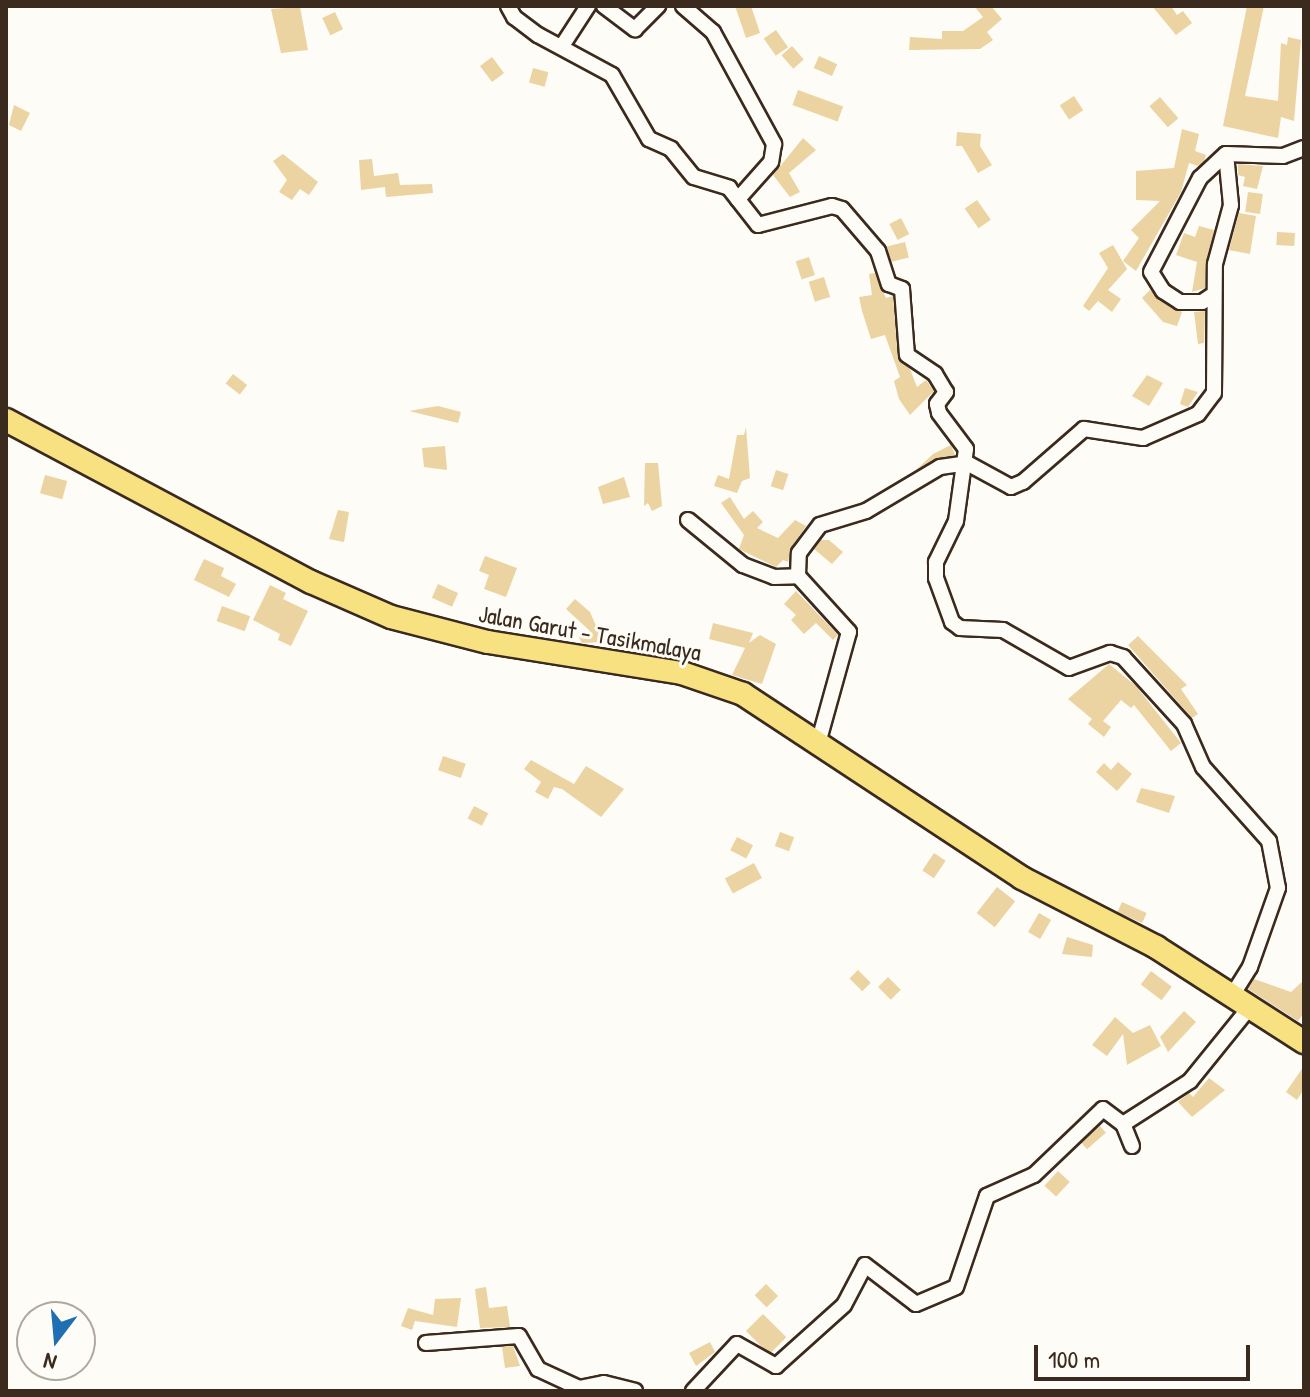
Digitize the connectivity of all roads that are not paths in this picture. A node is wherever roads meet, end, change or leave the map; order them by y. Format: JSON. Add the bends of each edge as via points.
{"nodes":[{"id":1,"x":508,"y":6,"type":"edge"},
{"id":2,"x":588,"y":6,"type":"edge"},
{"id":3,"x":604,"y":6,"type":"edge"},
{"id":4,"x":658,"y":6,"type":"edge"},
{"id":5,"x":683,"y":6,"type":"edge"},
{"id":6,"x":562,"y":46,"type":"junction"},
{"id":7,"x":1304,"y":148,"type":"edge"},
{"id":8,"x":1226,"y":154,"type":"junction"},
{"id":9,"x":738,"y":199,"type":"junction"},
{"id":10,"x":1214,"y":294,"type":"junction"},
{"id":11,"x":6,"y":420,"type":"edge"},
{"id":12,"x":967,"y":463,"type":"junction"},
{"id":13,"x":688,"y":520,"type":"dead end"},
{"id":14,"x":798,"y":576,"type":"junction"},
{"id":15,"x":819,"y":740,"type":"junction"},
{"id":16,"x":1241,"y":1001,"type":"junction"},
{"id":17,"x":1304,"y":1042,"type":"edge"},
{"id":18,"x":1123,"y":1124,"type":"junction"},
{"id":19,"x":1132,"y":1146,"type":"dead end"},
{"id":20,"x":426,"y":1343,"type":"dead end"},
{"id":21,"x":635,"y":1391,"type":"edge"},
{"id":22,"x":693,"y":1391,"type":"edge"}],
"edges":[{"from":1,"to":6,"type":"street","via":[[516,19]]},
{"from":2,"to":6,"type":"street"},
{"from":3,"to":4,"type":"street","via":[[635,29]]},
{"from":5,"to":9,"type":"street","via":[[713,32],[774,144],[771,162]]},
{"from":6,"to":9,"type":"street","via":[[612,75],[650,140],[670,148],[694,177],[725,186]]},
{"from":7,"to":8,"type":"street","via":[[1283,156]]},
{"from":8,"to":10,"type":"street","via":[[1231,205],[1216,251]]},
{"from":8,"to":10,"type":"street","via":[[1200,178],[1151,272],[1163,291],[1180,302],[1202,302]]},
{"from":9,"to":12,"type":"street","via":[[760,226],[826,206],[842,209],[878,251],[891,287],[902,289],[906,353],[935,374],[946,392],[937,404],[939,413],[966,449]]},
{"from":10,"to":12,"type":"street","via":[[1214,393],[1198,414],[1143,438],[1084,429],[1011,487]]},
{"from":11,"to":15,"type":"main road","name":"Jalan Garut - Tasikmalaya","via":[[311,582],[391,617],[488,642],[703,679],[763,704]]},
{"from":12,"to":14,"type":"street","via":[[940,467],[866,511],[820,525],[799,553]]},
{"from":12,"to":16,"type":"street","via":[[956,521],[936,562],[936,578],[952,622],[960,628],[1003,630],[1069,668],[1110,653],[1123,657],[1184,724],[1203,767],[1269,841],[1278,888]]},
{"from":13,"to":14,"type":"street","via":[[743,565],[774,577]]},
{"from":14,"to":15,"type":"street","via":[[849,632]]},
{"from":15,"to":16,"type":"main road","name":"Jalan Garut - Tasikmalaya","via":[[1022,878],[1156,947]]},
{"from":16,"to":17,"type":"main road","name":"Jalan Garut - Tasikmalaya"},
{"from":16,"to":18,"type":"street","via":[[1190,1081]]},
{"from":18,"to":19,"type":"street"},
{"from":18,"to":22,"type":"street","via":[[1103,1109],[1034,1175],[987,1196],[956,1287],[916,1304],[865,1265],[844,1305],[776,1366],[736,1345]]},
{"from":20,"to":21,"type":"street","via":[[520,1336],[538,1369],[579,1388],[604,1383]]}]}
